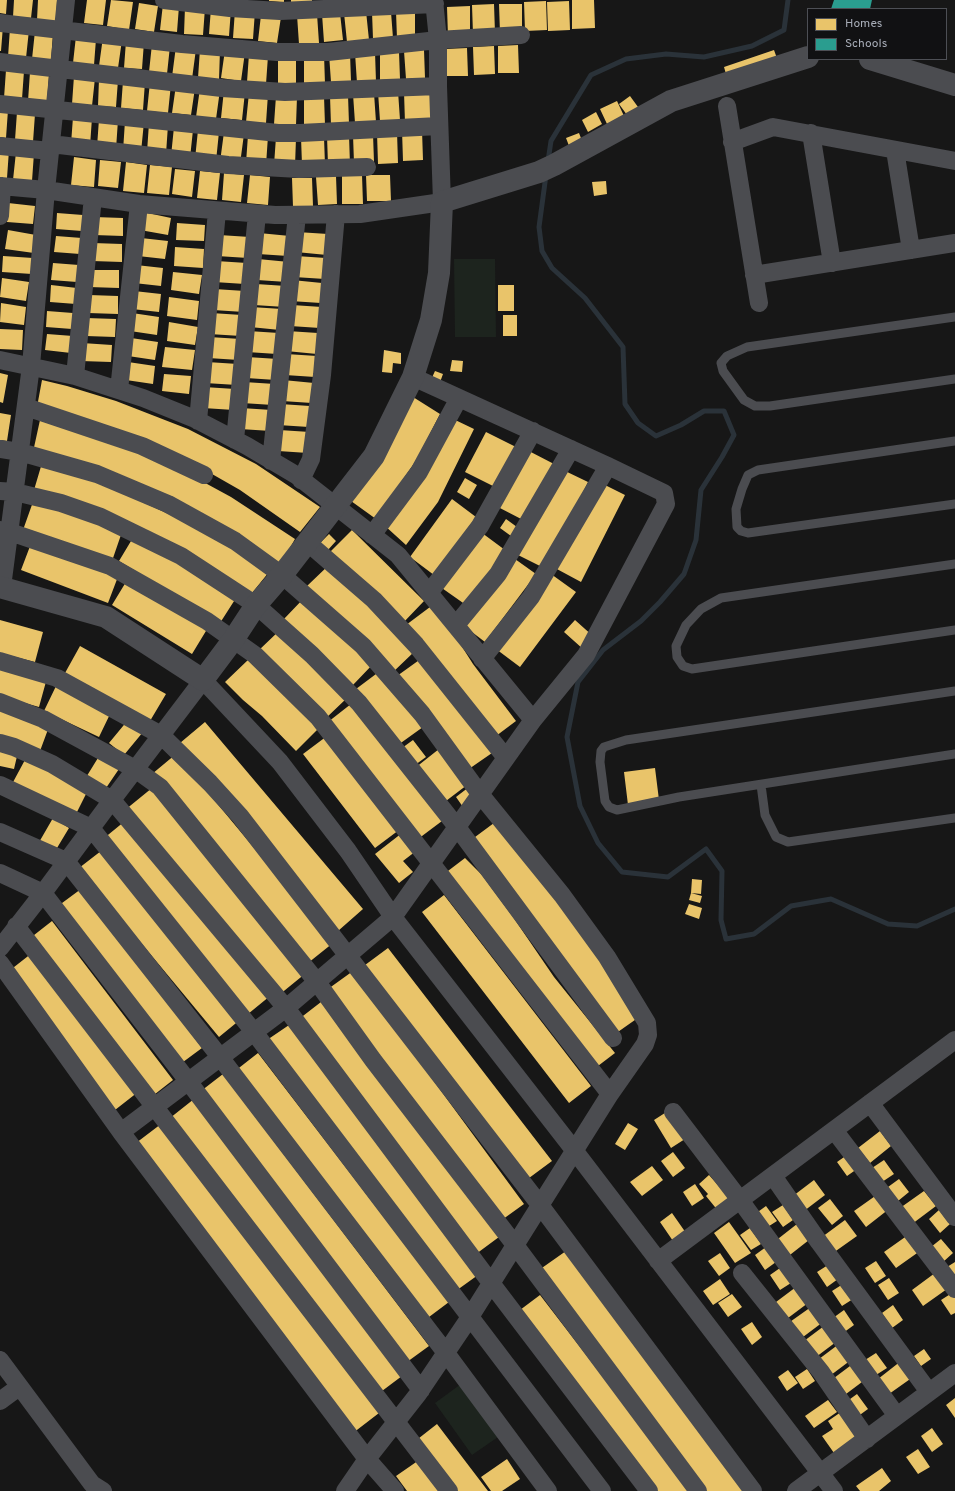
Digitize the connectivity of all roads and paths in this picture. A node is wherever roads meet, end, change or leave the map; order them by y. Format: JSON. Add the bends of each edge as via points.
{"nodes":[{"id":1,"x":66,"y":0,"type":"edge"},
{"id":2,"x":164,"y":0,"type":"edge"},
{"id":3,"x":435,"y":2,"type":"edge"},
{"id":4,"x":0,"y":23,"type":"edge"},
{"id":5,"x":63,"y":30,"type":"junction"},
{"id":6,"x":521,"y":35,"type":"dead end"},
{"id":7,"x":438,"y":40,"type":"junction"},
{"id":8,"x":807,"y":57,"type":"edge"},
{"id":9,"x":873,"y":60,"type":"edge"},
{"id":10,"x":0,"y":62,"type":"edge"},
{"id":11,"x":60,"y":68,"type":"junction"},
{"id":12,"x":438,"y":86,"type":"junction"},
{"id":13,"x":955,"y":86,"type":"edge"},
{"id":14,"x":0,"y":104,"type":"edge"},
{"id":15,"x":726,"y":106,"type":"dead end"},
{"id":16,"x":55,"y":109,"type":"junction"},
{"id":17,"x":439,"y":126,"type":"junction"},
{"id":18,"x":811,"y":133,"type":"junction"},
{"id":19,"x":732,"y":142,"type":"junction"},
{"id":20,"x":0,"y":146,"type":"edge"},
{"id":21,"x":51,"y":148,"type":"junction"},
{"id":22,"x":895,"y":150,"type":"junction"},
{"id":23,"x":955,"y":161,"type":"edge"},
{"id":24,"x":368,"y":167,"type":"dead end"},
{"id":25,"x":1,"y":186,"type":"edge"},
{"id":26,"x":46,"y":190,"type":"junction"},
{"id":27,"x":93,"y":197,"type":"junction"},
{"id":28,"x":442,"y":202,"type":"junction"},
{"id":29,"x":139,"y":204,"type":"junction"},
{"id":30,"x":217,"y":211,"type":"junction"},
{"id":31,"x":257,"y":214,"type":"junction"},
{"id":32,"x":336,"y":214,"type":"junction"},
{"id":33,"x":297,"y":215,"type":"junction"},
{"id":34,"x":0,"y":216,"type":"edge"},
{"id":35,"x":955,"y":243,"type":"edge"},
{"id":36,"x":911,"y":250,"type":"junction"},
{"id":37,"x":832,"y":263,"type":"junction"},
{"id":38,"x":754,"y":275,"type":"junction"},
{"id":39,"x":759,"y":303,"type":"dead end"},
{"id":40,"x":955,"y":317,"type":"edge"},
{"id":41,"x":0,"y":360,"type":"edge"},
{"id":42,"x":31,"y":366,"type":"junction"},
{"id":43,"x":76,"y":376,"type":"junction"},
{"id":44,"x":413,"y":377,"type":"junction"},
{"id":45,"x":955,"y":379,"type":"edge"},
{"id":46,"x":119,"y":390,"type":"junction"},
{"id":47,"x":458,"y":398,"type":"junction"},
{"id":48,"x":26,"y":407,"type":"junction"},
{"id":49,"x":198,"y":421,"type":"junction"},
{"id":50,"x":533,"y":431,"type":"junction"},
{"id":51,"x":235,"y":440,"type":"junction"},
{"id":52,"x":955,"y":441,"type":"edge"},
{"id":53,"x":0,"y":449,"type":"edge"},
{"id":54,"x":571,"y":449,"type":"junction"},
{"id":55,"x":20,"y":452,"type":"junction"},
{"id":56,"x":271,"y":461,"type":"junction"},
{"id":57,"x":608,"y":466,"type":"junction"},
{"id":58,"x":204,"y":475,"type":"dead end"},
{"id":59,"x":301,"y":480,"type":"junction"},
{"id":60,"x":7,"y":491,"type":"edge"},
{"id":61,"x":955,"y":504,"type":"edge"},
{"id":62,"x":335,"y":506,"type":"junction"},
{"id":63,"x":5,"y":531,"type":"edge"},
{"id":64,"x":372,"y":535,"type":"junction"},
{"id":65,"x":307,"y":542,"type":"junction"},
{"id":66,"x":955,"y":564,"type":"edge"},
{"id":67,"x":282,"y":575,"type":"junction"},
{"id":68,"x":1,"y":587,"type":"edge"},
{"id":69,"x":429,"y":593,"type":"junction"},
{"id":70,"x":256,"y":605,"type":"junction"},
{"id":71,"x":456,"y":625,"type":"junction"},
{"id":72,"x":955,"y":630,"type":"edge"},
{"id":73,"x":233,"y":640,"type":"junction"},
{"id":74,"x":482,"y":659,"type":"junction"},
{"id":75,"x":0,"y":661,"type":"edge"},
{"id":76,"x":203,"y":680,"type":"junction"},
{"id":77,"x":955,"y":691,"type":"edge"},
{"id":78,"x":0,"y":702,"type":"edge"},
{"id":79,"x":533,"y":720,"type":"junction"},
{"id":80,"x":161,"y":736,"type":"junction"},
{"id":81,"x":0,"y":743,"type":"edge"},
{"id":82,"x":955,"y":754,"type":"edge"},
{"id":83,"x":506,"y":758,"type":"junction"},
{"id":84,"x":135,"y":769,"type":"junction"},
{"id":85,"x":0,"y":785,"type":"edge"},
{"id":86,"x":761,"y":785,"type":"junction"},
{"id":87,"x":480,"y":794,"type":"junction"},
{"id":88,"x":112,"y":800,"type":"junction"},
{"id":89,"x":955,"y":818,"type":"edge"},
{"id":90,"x":457,"y":827,"type":"junction"},
{"id":91,"x":91,"y":828,"type":"junction"},
{"id":92,"x":0,"y":832,"type":"edge"},
{"id":93,"x":66,"y":861,"type":"junction"},
{"id":94,"x":431,"y":862,"type":"junction"},
{"id":95,"x":0,"y":873,"type":"edge"},
{"id":96,"x":43,"y":894,"type":"junction"},
{"id":97,"x":393,"y":917,"type":"junction"},
{"id":98,"x":16,"y":926,"type":"junction"},
{"id":99,"x":0,"y":948,"type":"edge"},
{"id":100,"x":348,"y":956,"type":"junction"},
{"id":101,"x":0,"y":963,"type":"edge"},
{"id":102,"x":317,"y":982,"type":"junction"},
{"id":103,"x":286,"y":1008,"type":"junction"},
{"id":104,"x":254,"y":1032,"type":"junction"},
{"id":105,"x":613,"y":1038,"type":"dead end"},
{"id":106,"x":955,"y":1040,"type":"edge"},
{"id":107,"x":220,"y":1057,"type":"junction"},
{"id":108,"x":188,"y":1081,"type":"junction"},
{"id":109,"x":610,"y":1094,"type":"junction"},
{"id":110,"x":870,"y":1104,"type":"junction"},
{"id":111,"x":155,"y":1106,"type":"junction"},
{"id":112,"x":673,"y":1112,"type":"dead end"},
{"id":113,"x":834,"y":1130,"type":"junction"},
{"id":114,"x":121,"y":1132,"type":"junction"},
{"id":115,"x":574,"y":1150,"type":"junction"},
{"id":116,"x":773,"y":1176,"type":"junction"},
{"id":117,"x":740,"y":1200,"type":"junction"},
{"id":118,"x":540,"y":1205,"type":"junction"},
{"id":119,"x":955,"y":1217,"type":"edge"},
{"id":120,"x":515,"y":1246,"type":"junction"},
{"id":121,"x":658,"y":1261,"type":"junction"},
{"id":122,"x":742,"y":1273,"type":"dead end"},
{"id":123,"x":491,"y":1283,"type":"junction"},
{"id":124,"x":955,"y":1289,"type":"edge"},
{"id":125,"x":470,"y":1317,"type":"junction"},
{"id":126,"x":446,"y":1353,"type":"junction"},
{"id":127,"x":0,"y":1360,"type":"edge"},
{"id":128,"x":955,"y":1373,"type":"edge"},
{"id":129,"x":19,"y":1387,"type":"junction"},
{"id":130,"x":420,"y":1390,"type":"junction"},
{"id":131,"x":929,"y":1392,"type":"junction"},
{"id":132,"x":0,"y":1401,"type":"edge"},
{"id":133,"x":897,"y":1416,"type":"junction"},
{"id":134,"x":396,"y":1421,"type":"junction"},
{"id":135,"x":867,"y":1439,"type":"junction"},
{"id":136,"x":367,"y":1458,"type":"junction"},
{"id":137,"x":821,"y":1473,"type":"junction"},
{"id":138,"x":103,"y":1491,"type":"edge"},
{"id":139,"x":345,"y":1491,"type":"edge"},
{"id":140,"x":395,"y":1491,"type":"edge"},
{"id":141,"x":449,"y":1491,"type":"edge"},
{"id":142,"x":548,"y":1491,"type":"edge"},
{"id":143,"x":602,"y":1491,"type":"edge"},
{"id":144,"x":649,"y":1491,"type":"edge"},
{"id":145,"x":698,"y":1491,"type":"edge"},
{"id":146,"x":753,"y":1491,"type":"edge"},
{"id":147,"x":796,"y":1491,"type":"edge"},
{"id":148,"x":834,"y":1491,"type":"edge"}],
"edges":[{"from":1,"to":5,"type":"street"},
{"from":2,"to":3,"type":"street","via":[[280,11]]},
{"from":3,"to":7,"type":"street"},
{"from":4,"to":5,"type":"street"},
{"from":5,"to":7,"type":"street","via":[[277,52],[328,52]]},
{"from":5,"to":11,"type":"street"},
{"from":6,"to":7,"type":"street"},
{"from":7,"to":12,"type":"street"},
{"from":8,"to":28,"type":"street","via":[[671,100],[546,168]]},
{"from":9,"to":13,"type":"street"},
{"from":10,"to":11,"type":"street"},
{"from":11,"to":12,"type":"street","via":[[222,88],[285,92]]},
{"from":11,"to":16,"type":"street"},
{"from":12,"to":17,"type":"street"},
{"from":14,"to":16,"type":"street"},
{"from":15,"to":19,"type":"street"},
{"from":16,"to":17,"type":"street","via":[[278,133]]},
{"from":16,"to":21,"type":"street"},
{"from":17,"to":28,"type":"street"},
{"from":18,"to":19,"type":"street","via":[[773,126]]},
{"from":18,"to":22,"type":"street"},
{"from":18,"to":37,"type":"street"},
{"from":19,"to":38,"type":"street"},
{"from":20,"to":21,"type":"street"},
{"from":21,"to":24,"type":"street","via":[[228,165],[298,169]]},
{"from":21,"to":26,"type":"street"},
{"from":22,"to":23,"type":"street"},
{"from":22,"to":36,"type":"street"},
{"from":25,"to":26,"type":"street"},
{"from":25,"to":34,"type":"street"},
{"from":26,"to":27,"type":"street"},
{"from":26,"to":42,"type":"street"},
{"from":27,"to":29,"type":"street"},
{"from":27,"to":43,"type":"street"},
{"from":28,"to":32,"type":"street","via":[[360,214]]},
{"from":28,"to":44,"type":"street","via":[[439,273],[431,320]]},
{"from":29,"to":30,"type":"street"},
{"from":29,"to":46,"type":"street"},
{"from":30,"to":31,"type":"street"},
{"from":30,"to":49,"type":"street"},
{"from":31,"to":33,"type":"street"},
{"from":31,"to":51,"type":"street"},
{"from":32,"to":33,"type":"street"},
{"from":32,"to":59,"type":"street","via":[[322,375],[311,459]]},
{"from":33,"to":56,"type":"street"},
{"from":35,"to":36,"type":"street"},
{"from":36,"to":37,"type":"street"},
{"from":37,"to":38,"type":"street"},
{"from":38,"to":39,"type":"street"},
{"from":40,"to":45,"type":"lane","via":[[747,347],[727,356],[721,363],[723,371],[744,400],[755,406],[770,406]]},
{"from":41,"to":42,"type":"street"},
{"from":42,"to":43,"type":"street"},
{"from":42,"to":48,"type":"street"},
{"from":43,"to":46,"type":"street"},
{"from":44,"to":47,"type":"street"},
{"from":44,"to":62,"type":"street","via":[[374,456]]},
{"from":46,"to":49,"type":"street"},
{"from":47,"to":50,"type":"street"},
{"from":47,"to":64,"type":"street","via":[[419,472]]},
{"from":48,"to":55,"type":"street"},
{"from":48,"to":58,"type":"street","via":[[142,446]]},
{"from":49,"to":51,"type":"street"},
{"from":50,"to":54,"type":"street"},
{"from":50,"to":69,"type":"street","via":[[480,526]]},
{"from":51,"to":56,"type":"street"},
{"from":52,"to":61,"type":"lane","via":[[758,470],[748,475],[742,489],[736,509],[737,527],[748,534]]},
{"from":53,"to":55,"type":"street"},
{"from":54,"to":57,"type":"street"},
{"from":54,"to":71,"type":"street","via":[[498,574]]},
{"from":55,"to":60,"type":"street"},
{"from":55,"to":67,"type":"street","via":[[97,474],[168,504],[235,541]]},
{"from":56,"to":59,"type":"street"},
{"from":57,"to":74,"type":"street","via":[[531,597]]},
{"from":57,"to":79,"type":"street","via":[[664,493],[666,504],[586,655]]},
{"from":59,"to":62,"type":"street"},
{"from":60,"to":63,"type":"street"},
{"from":60,"to":70,"type":"street","via":[[62,502],[101,517],[181,556]]},
{"from":62,"to":64,"type":"street"},
{"from":62,"to":65,"type":"street"},
{"from":63,"to":68,"type":"street"},
{"from":63,"to":73,"type":"street","via":[[110,566],[207,621]]},
{"from":64,"to":69,"type":"street","via":[[398,555]]},
{"from":65,"to":67,"type":"street"},
{"from":65,"to":83,"type":"street","via":[[374,600],[416,645]]},
{"from":66,"to":72,"type":"lane","via":[[721,598],[701,609],[686,626],[676,646],[677,657],[683,666],[692,669]]},
{"from":67,"to":70,"type":"street"},
{"from":67,"to":87,"type":"street","via":[[363,646],[422,714]]},
{"from":68,"to":76,"type":"street","via":[[106,617]]},
{"from":69,"to":71,"type":"street"},
{"from":70,"to":73,"type":"street"},
{"from":70,"to":90,"type":"street","via":[[312,655],[359,703]]},
{"from":71,"to":74,"type":"street"},
{"from":73,"to":76,"type":"street"},
{"from":73,"to":94,"type":"street","via":[[255,654],[318,717]]},
{"from":74,"to":79,"type":"street"},
{"from":75,"to":80,"type":"street","via":[[57,678]]},
{"from":76,"to":80,"type":"street"},
{"from":76,"to":97,"type":"street","via":[[280,762],[348,851]]},
{"from":77,"to":86,"type":"lane","via":[[626,740],[604,747],[601,751],[605,801],[609,807],[617,810],[679,797]]},
{"from":78,"to":84,"type":"street","via":[[43,719]]},
{"from":79,"to":83,"type":"street"},
{"from":80,"to":84,"type":"street"},
{"from":80,"to":100,"type":"street","via":[[240,816]]},
{"from":81,"to":88,"type":"street","via":[[52,764]]},
{"from":82,"to":86,"type":"lane"},
{"from":83,"to":87,"type":"street"},
{"from":84,"to":88,"type":"street"},
{"from":84,"to":102,"type":"street","via":[[160,787]]},
{"from":85,"to":91,"type":"street"},
{"from":86,"to":89,"type":"lane","via":[[765,815],[776,837],[788,842]]},
{"from":87,"to":90,"type":"street"},
{"from":87,"to":109,"type":"street","via":[[562,895],[607,957],[646,1022],[648,1035],[645,1044]]},
{"from":88,"to":91,"type":"street"},
{"from":88,"to":103,"type":"street"},
{"from":90,"to":94,"type":"street"},
{"from":90,"to":105,"type":"street"},
{"from":91,"to":93,"type":"street"},
{"from":91,"to":104,"type":"street"},
{"from":92,"to":93,"type":"street"},
{"from":93,"to":96,"type":"street"},
{"from":93,"to":107,"type":"street"},
{"from":94,"to":97,"type":"street"},
{"from":94,"to":109,"type":"street"},
{"from":95,"to":96,"type":"street"},
{"from":96,"to":98,"type":"street"},
{"from":96,"to":108,"type":"street"},
{"from":97,"to":100,"type":"street"},
{"from":97,"to":115,"type":"street"},
{"from":98,"to":99,"type":"street"},
{"from":98,"to":111,"type":"street"},
{"from":100,"to":102,"type":"street"},
{"from":100,"to":118,"type":"street"},
{"from":101,"to":114,"type":"street"},
{"from":102,"to":103,"type":"street"},
{"from":102,"to":120,"type":"street"},
{"from":103,"to":104,"type":"street"},
{"from":103,"to":123,"type":"street"},
{"from":104,"to":107,"type":"street"},
{"from":104,"to":125,"type":"street"},
{"from":106,"to":110,"type":"street"},
{"from":107,"to":108,"type":"street"},
{"from":107,"to":126,"type":"street"},
{"from":108,"to":111,"type":"street"},
{"from":108,"to":130,"type":"street"},
{"from":109,"to":115,"type":"street"},
{"from":110,"to":113,"type":"street"},
{"from":110,"to":119,"type":"street"},
{"from":111,"to":114,"type":"street"},
{"from":111,"to":134,"type":"street"},
{"from":112,"to":117,"type":"street"},
{"from":113,"to":116,"type":"street"},
{"from":113,"to":124,"type":"street"},
{"from":114,"to":136,"type":"street"},
{"from":115,"to":118,"type":"street"},
{"from":115,"to":121,"type":"street"},
{"from":116,"to":117,"type":"street"},
{"from":116,"to":131,"type":"street"},
{"from":117,"to":121,"type":"street"},
{"from":117,"to":133,"type":"street"},
{"from":118,"to":120,"type":"street"},
{"from":118,"to":146,"type":"street"},
{"from":120,"to":123,"type":"street"},
{"from":120,"to":145,"type":"street"},
{"from":121,"to":137,"type":"street"},
{"from":122,"to":135,"type":"street","via":[[821,1372]]},
{"from":123,"to":125,"type":"street"},
{"from":123,"to":144,"type":"street"},
{"from":125,"to":126,"type":"street"},
{"from":125,"to":143,"type":"street"},
{"from":126,"to":130,"type":"street"},
{"from":126,"to":142,"type":"street"},
{"from":127,"to":129,"type":"street"},
{"from":128,"to":131,"type":"street"},
{"from":129,"to":132,"type":"street"},
{"from":129,"to":138,"type":"street","via":[[92,1484]]},
{"from":130,"to":134,"type":"street"},
{"from":131,"to":133,"type":"street"},
{"from":133,"to":135,"type":"street"},
{"from":134,"to":136,"type":"street"},
{"from":134,"to":141,"type":"street"},
{"from":135,"to":137,"type":"street"},
{"from":136,"to":139,"type":"street"},
{"from":136,"to":140,"type":"street"},
{"from":137,"to":147,"type":"street"},
{"from":137,"to":148,"type":"street"}]}
